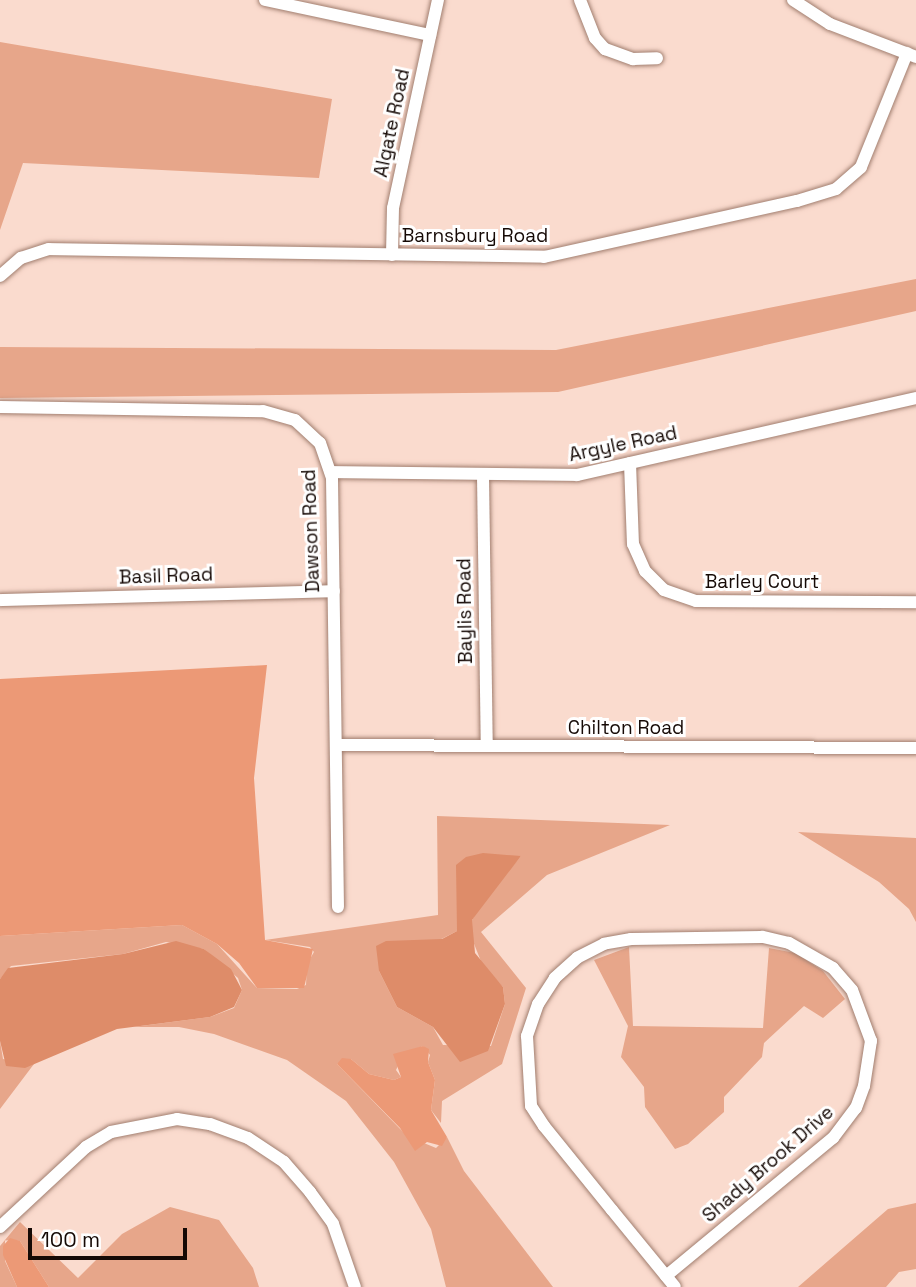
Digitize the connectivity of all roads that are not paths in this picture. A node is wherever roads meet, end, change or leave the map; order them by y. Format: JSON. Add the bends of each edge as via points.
{"nodes":[{"id":1,"x":265,"y":0,"type":"edge"},
{"id":2,"x":438,"y":0,"type":"edge"},
{"id":3,"x":580,"y":0,"type":"edge"},
{"id":4,"x":793,"y":0,"type":"edge"},
{"id":5,"x":430,"y":35,"type":"junction"},
{"id":6,"x":911,"y":55,"type":"edge"},
{"id":7,"x":657,"y":58,"type":"dead end"},
{"id":8,"x":392,"y":255,"type":"junction"},
{"id":9,"x":0,"y":276,"type":"edge"},
{"id":10,"x":916,"y":398,"type":"edge"},
{"id":11,"x":0,"y":407,"type":"edge"},
{"id":12,"x":630,"y":463,"type":"junction"},
{"id":13,"x":331,"y":472,"type":"junction"},
{"id":14,"x":483,"y":476,"type":"junction"},
{"id":15,"x":334,"y":591,"type":"junction"},
{"id":16,"x":0,"y":600,"type":"edge"},
{"id":17,"x":916,"y":602,"type":"edge"},
{"id":18,"x":335,"y":745,"type":"junction"},
{"id":19,"x":487,"y":746,"type":"junction"},
{"id":20,"x":916,"y":748,"type":"edge"},
{"id":21,"x":338,"y":907,"type":"dead end"},
{"id":22,"x":0,"y":1227,"type":"edge"},
{"id":23,"x":666,"y":1276,"type":"junction"},
{"id":24,"x":355,"y":1287,"type":"edge"},
{"id":25,"x":675,"y":1287,"type":"edge"}],
"edges":[{"from":1,"to":5,"type":"street"},
{"from":2,"to":5,"type":"street","name":"Algate Road"},
{"from":3,"to":7,"type":"street","via":[[595,38],[605,49],[633,59]]},
{"from":4,"to":6,"type":"street","via":[[830,24]]},
{"from":5,"to":8,"type":"street","name":"Algate Road","via":[[393,208]]},
{"from":6,"to":8,"type":"street","name":"Barnsbury Road","via":[[868,156],[850,179],[823,194],[554,256]]},
{"from":8,"to":9,"type":"street","name":"Barnsbury Road","via":[[50,248],[21,258]]},
{"from":10,"to":12,"type":"street","name":"Argyle Road"},
{"from":11,"to":13,"type":"street","name":"Dawson Road","via":[[281,414],[316,437]]},
{"from":12,"to":14,"type":"street","name":"Argyle Road","via":[[578,475]]},
{"from":12,"to":17,"type":"street","name":"Barley Court","via":[[633,544],[645,571],[664,590],[696,601]]},
{"from":13,"to":14,"type":"street","name":"Argyle Road"},
{"from":13,"to":15,"type":"street","name":"Dawson Road"},
{"from":14,"to":19,"type":"street","name":"Baylis Road"},
{"from":15,"to":16,"type":"street","name":"Basil Road"},
{"from":15,"to":18,"type":"street","name":"Dawson Road"},
{"from":18,"to":19,"type":"street","name":"Chilton Road"},
{"from":18,"to":21,"type":"street","name":"Dawson Road"},
{"from":19,"to":20,"type":"street","name":"Chilton Road"},
{"from":22,"to":24,"type":"street","via":[[86,1147],[111,1132],[177,1119],[210,1124],[248,1138],[284,1162],[333,1224]]},
{"from":23,"to":23,"type":"street","name":"Shady Brook Drive","via":[[531,1106],[525,1060],[538,1004],[562,971],[604,944],[631,939],[762,937],[789,943],[833,968],[852,990],[870,1041],[856,1108],[833,1138]]},
{"from":23,"to":25,"type":"street","name":"Shady Brook Drive"}]}
